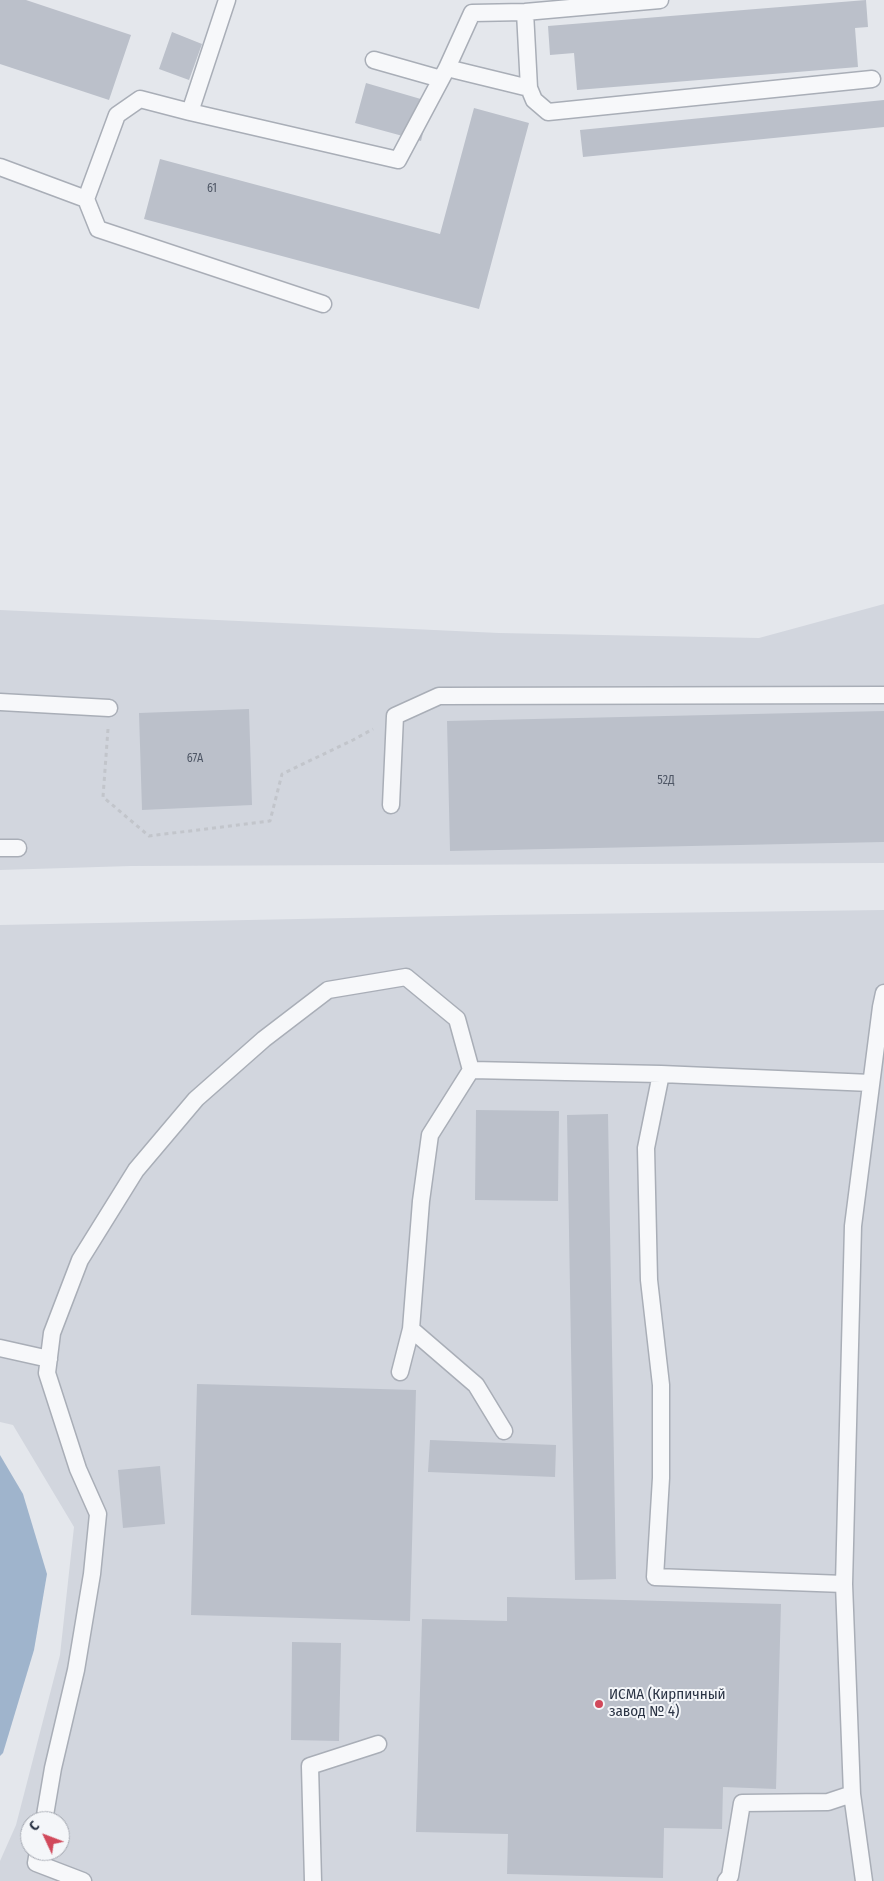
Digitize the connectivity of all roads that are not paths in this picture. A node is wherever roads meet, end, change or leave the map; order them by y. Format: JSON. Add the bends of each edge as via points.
{"nodes":[{"id":1,"x":226,"y":0,"type":"edge"},
{"id":2,"x":660,"y":0,"type":"edge"},
{"id":3,"x":525,"y":12,"type":"junction"},
{"id":4,"x":374,"y":60,"type":"dead end"},
{"id":5,"x":444,"y":74,"type":"junction"},
{"id":6,"x":872,"y":79,"type":"dead end"},
{"id":7,"x":529,"y":88,"type":"junction"},
{"id":8,"x":190,"y":112,"type":"junction"},
{"id":9,"x":0,"y":168,"type":"edge"},
{"id":10,"x":86,"y":199,"type":"junction"},
{"id":11,"x":323,"y":304,"type":"dead end"},
{"id":12,"x":884,"y":695,"type":"edge"},
{"id":13,"x":0,"y":702,"type":"edge"},
{"id":14,"x":109,"y":708,"type":"road end"},
{"id":15,"x":390,"y":805,"type":"dead end"},
{"id":16,"x":0,"y":848,"type":"edge"},
{"id":17,"x":18,"y":848,"type":"dead end"},
{"id":18,"x":884,"y":993,"type":"edge"},
{"id":19,"x":471,"y":1070,"type":"junction"},
{"id":20,"x":661,"y":1074,"type":"junction"},
{"id":21,"x":871,"y":1083,"type":"junction"},
{"id":22,"x":411,"y":1329,"type":"junction"},
{"id":23,"x":0,"y":1348,"type":"edge"},
{"id":24,"x":49,"y":1358,"type":"junction"},
{"id":25,"x":400,"y":1372,"type":"dead end"},
{"id":26,"x":504,"y":1430,"type":"dead end"},
{"id":27,"x":844,"y":1584,"type":"junction"},
{"id":28,"x":378,"y":1744,"type":"dead end"},
{"id":29,"x":852,"y":1794,"type":"junction"},
{"id":30,"x":46,"y":1811,"type":"edge"},
{"id":31,"x":36,"y":1861,"type":"edge"},
{"id":32,"x":83,"y":1881,"type":"edge"},
{"id":33,"x":313,"y":1881,"type":"edge"},
{"id":34,"x":726,"y":1881,"type":"edge"},
{"id":35,"x":864,"y":1881,"type":"edge"}],
"edges":[{"from":1,"to":8,"type":"lane"},
{"from":2,"to":3,"type":"lane"},
{"from":3,"to":5,"type":"lane","via":[[472,13]]},
{"from":3,"to":7,"type":"lane"},
{"from":4,"to":5,"type":"lane"},
{"from":5,"to":7,"type":"lane"},
{"from":5,"to":8,"type":"lane","via":[[398,160]]},
{"from":6,"to":7,"type":"lane","via":[[548,112],[534,100]]},
{"from":8,"to":10,"type":"lane","via":[[140,98],[117,115]]},
{"from":9,"to":10,"type":"lane"},
{"from":10,"to":11,"type":"lane","via":[[98,229]]},
{"from":12,"to":15,"type":"lane","via":[[438,696],[395,716]]},
{"from":13,"to":14,"type":"lane"},
{"from":16,"to":17,"type":"lane"},
{"from":18,"to":21,"type":"lane"},
{"from":19,"to":20,"type":"lane"},
{"from":19,"to":22,"type":"lane","via":[[430,1135],[421,1201]]},
{"from":19,"to":24,"type":"lane","via":[[456,1019],[406,977],[328,990],[264,1039],[196,1099],[136,1170],[80,1260],[52,1333]]},
{"from":20,"to":21,"type":"lane"},
{"from":20,"to":27,"type":"lane","via":[[646,1148],[649,1280],[661,1385],[661,1478],[655,1577]]},
{"from":21,"to":27,"type":"lane","via":[[853,1226]]},
{"from":22,"to":25,"type":"lane"},
{"from":22,"to":26,"type":"lane","via":[[476,1385]]},
{"from":23,"to":24,"type":"lane"},
{"from":24,"to":30,"type":"lane","via":[[47,1373],[78,1469],[98,1514],[76,1670]]},
{"from":27,"to":29,"type":"lane"},
{"from":28,"to":33,"type":"lane","via":[[310,1766]]},
{"from":29,"to":34,"type":"lane","via":[[828,1802],[742,1803],[730,1876]]},
{"from":29,"to":35,"type":"lane"},
{"from":31,"to":32,"type":"lane"}]}
